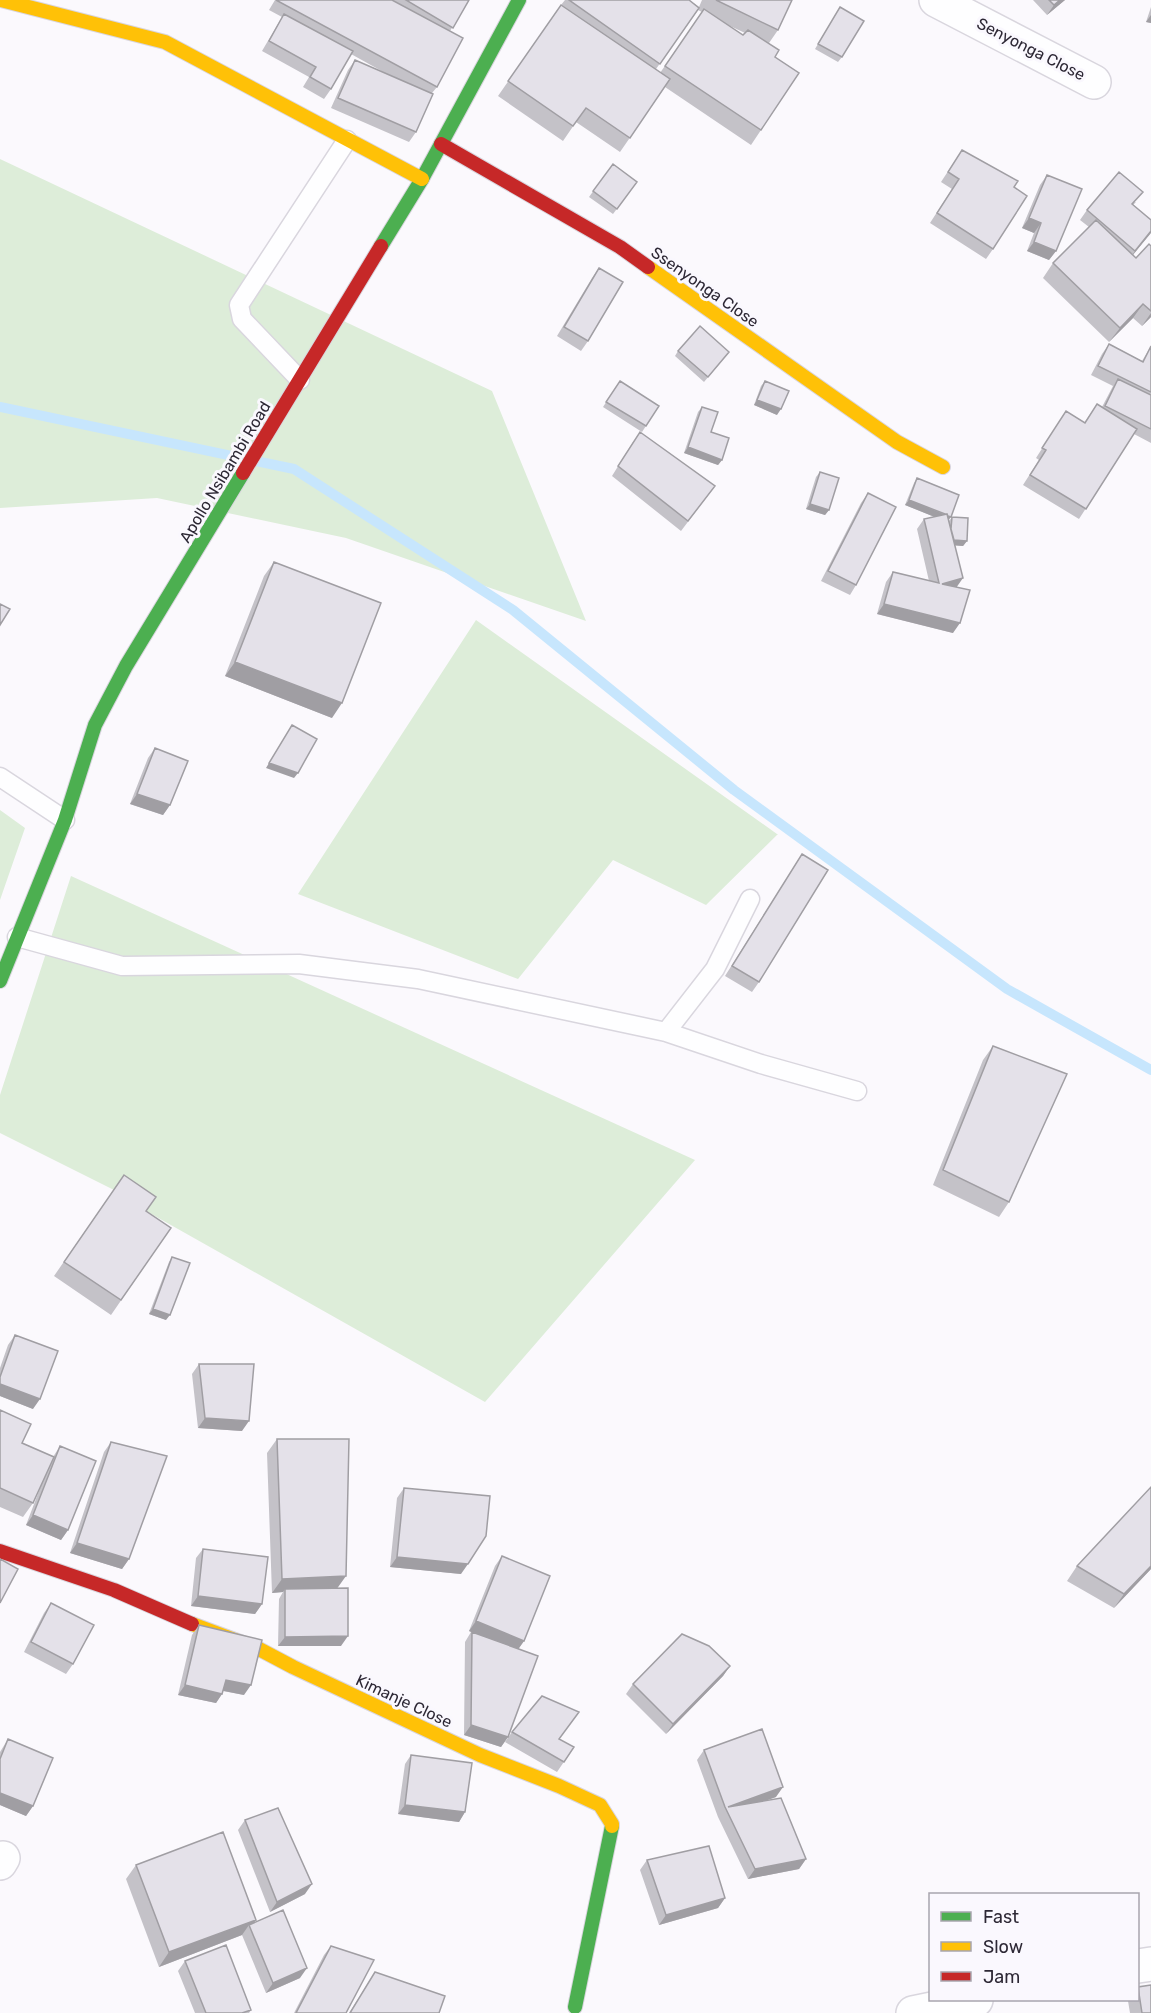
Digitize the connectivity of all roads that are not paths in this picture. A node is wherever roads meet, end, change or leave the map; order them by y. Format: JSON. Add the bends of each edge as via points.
{"nodes":[{"id":1,"x":1,"y":0,"type":"edge"},
{"id":2,"x":519,"y":0,"type":"edge"},
{"id":3,"x":936,"y":0,"type":"edge"},
{"id":4,"x":1094,"y":82,"type":"dead end"},
{"id":5,"x":347,"y":140,"type":"junction"},
{"id":6,"x":441,"y":144,"type":"junction"},
{"id":7,"x":422,"y":179,"type":"junction"},
{"id":8,"x":300,"y":380,"type":"junction"},
{"id":9,"x":943,"y":467,"type":"dead end"},
{"id":10,"x":0,"y":777,"type":"edge"},
{"id":11,"x":65,"y":820,"type":"junction"},
{"id":12,"x":750,"y":899,"type":"dead end"},
{"id":13,"x":17,"y":937,"type":"junction"},
{"id":14,"x":0,"y":981,"type":"edge"},
{"id":15,"x":666,"y":1032,"type":"junction"},
{"id":16,"x":857,"y":1091,"type":"dead end"},
{"id":17,"x":0,"y":1551,"type":"edge"},
{"id":18,"x":971,"y":2001,"type":"edge"},
{"id":19,"x":575,"y":2007,"type":"dead end"},
{"id":20,"x":913,"y":2013,"type":"edge"}],
"edges":[{"from":1,"to":5,"type":"street","via":[[165,42]]},
{"from":2,"to":6,"type":"street","name":"Apollo Nsibambi Road"},
{"from":3,"to":4,"type":"street","name":"Senyonga Close"},
{"from":5,"to":7,"type":"street"},
{"from":5,"to":8,"type":"lane","via":[[239,305],[242,319]]},
{"from":6,"to":7,"type":"street","name":"Apollo Nsibambi Road"},
{"from":6,"to":9,"type":"street","name":"Ssenyonga Close","via":[[620,247],[897,442]]},
{"from":7,"to":8,"type":"street","name":"Apollo Nsibambi Road"},
{"from":8,"to":11,"type":"street","name":"Apollo Nsibambi Road","via":[[126,666],[95,725]]},
{"from":10,"to":11,"type":"lane"},
{"from":11,"to":13,"type":"street","name":"Apollo Nsibambi Road"},
{"from":12,"to":15,"type":"lane","via":[[716,969]]},
{"from":13,"to":14,"type":"street","name":"Apollo Nsibambi Road"},
{"from":13,"to":15,"type":"lane","via":[[122,966],[299,964],[418,979]]},
{"from":15,"to":16,"type":"lane"},
{"from":17,"to":19,"type":"street","name":"Kimanje Close","via":[[114,1590],[259,1649],[480,1755],[600,1805],[612,1824]]},
{"from":18,"to":20,"type":"street"}]}
